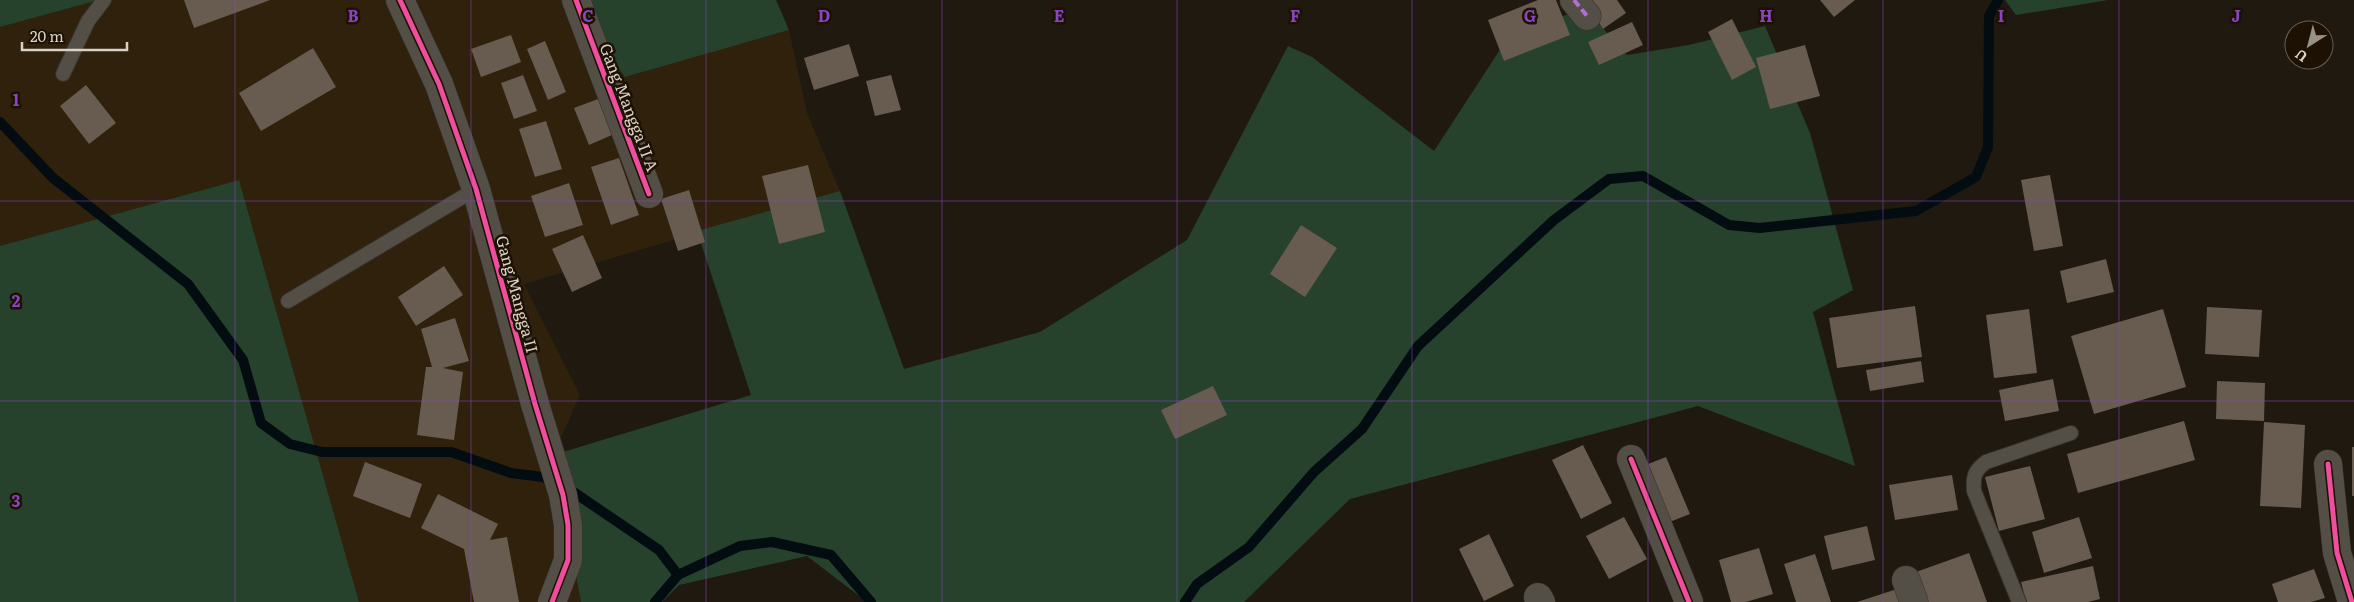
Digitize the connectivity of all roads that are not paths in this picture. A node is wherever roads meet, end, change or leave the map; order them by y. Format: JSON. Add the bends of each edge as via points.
{"nodes":[{"id":1,"x":104,"y":0,"type":"edge"},
{"id":2,"x":400,"y":0,"type":"edge"},
{"id":3,"x":576,"y":0,"type":"edge"},
{"id":4,"x":63,"y":74,"type":"dead end"},
{"id":5,"x":476,"y":189,"type":"junction"},
{"id":6,"x":649,"y":194,"type":"dead end"},
{"id":7,"x":288,"y":302,"type":"dead end"},
{"id":8,"x":2071,"y":433,"type":"dead end"},
{"id":9,"x":1631,"y":459,"type":"dead end"},
{"id":10,"x":2328,"y":464,"type":"dead end"},
{"id":11,"x":552,"y":602,"type":"edge"},
{"id":12,"x":1689,"y":602,"type":"edge"},
{"id":13,"x":2019,"y":602,"type":"edge"},
{"id":14,"x":2352,"y":602,"type":"edge"}],
"edges":[{"from":1,"to":4,"type":"lane","via":[[88,21]]},
{"from":2,"to":5,"type":"street","name":"Gang Mangga II","via":[[439,84]]},
{"from":3,"to":6,"type":"street","name":"Gang Mangga II A"},
{"from":5,"to":7,"type":"lane"},
{"from":5,"to":11,"type":"street","name":"Gang Mangga II","via":[[563,495],[568,525],[568,560]]},
{"from":8,"to":13,"type":"lane","via":[[1986,462],[1977,469],[1973,479],[1974,491]]},
{"from":9,"to":12,"type":"street"},
{"from":10,"to":14,"type":"street","via":[[2337,553]]}]}
